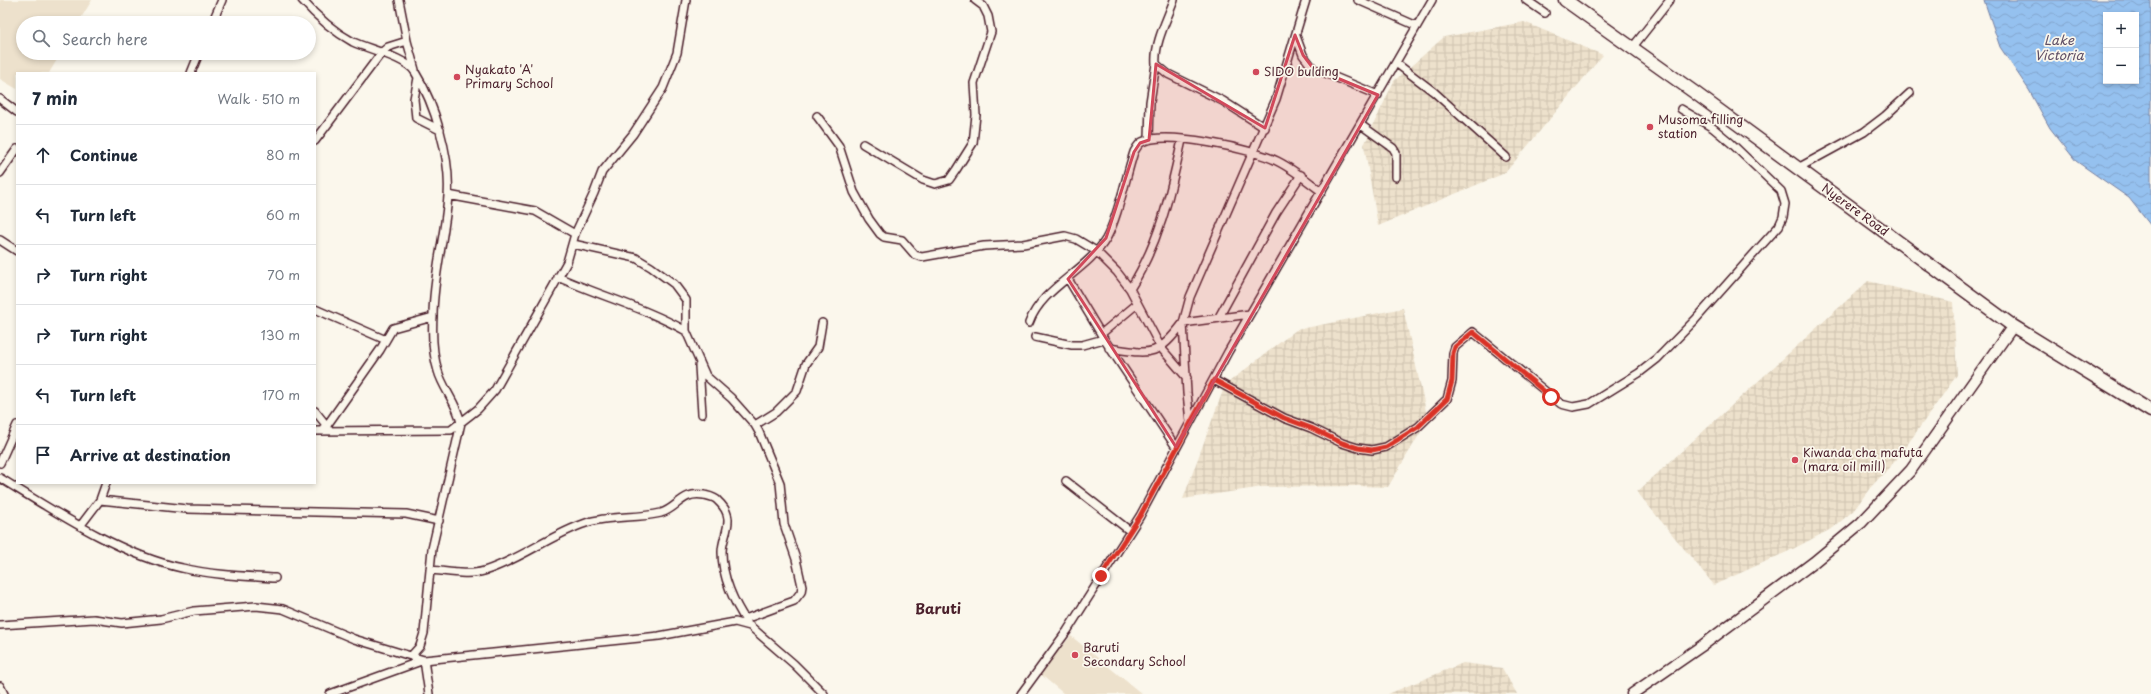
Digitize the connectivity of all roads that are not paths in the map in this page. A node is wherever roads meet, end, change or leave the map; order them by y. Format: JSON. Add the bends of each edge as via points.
{"nodes":[{"id":1,"x":222,"y":0,"type":"edge"},
{"id":2,"x":302,"y":0,"type":"edge"},
{"id":3,"x":399,"y":0,"type":"edge"},
{"id":4,"x":686,"y":0,"type":"edge"},
{"id":5,"x":975,"y":0,"type":"edge"},
{"id":6,"x":1174,"y":0,"type":"edge"},
{"id":7,"x":1306,"y":0,"type":"edge"},
{"id":8,"x":1358,"y":0,"type":"edge"},
{"id":9,"x":1432,"y":0,"type":"edge"},
{"id":10,"x":1526,"y":0,"type":"edge"},
{"id":11,"x":1565,"y":0,"type":"edge"},
{"id":12,"x":1670,"y":0,"type":"edge"},
{"id":13,"x":1545,"y":13,"type":"dead end"},
{"id":14,"x":215,"y":16,"type":"edge"},
{"id":15,"x":1417,"y":26,"type":"junction"},
{"id":16,"x":1296,"y":36,"type":"junction"},
{"id":17,"x":407,"y":41,"type":"junction"},
{"id":18,"x":1632,"y":48,"type":"junction"},
{"id":19,"x":382,"y":52,"type":"junction"},
{"id":20,"x":196,"y":60,"type":"edge"},
{"id":21,"x":1156,"y":64,"type":"junction"},
{"id":22,"x":1396,"y":64,"type":"junction"},
{"id":23,"x":415,"y":70,"type":"junction"},
{"id":24,"x":191,"y":72,"type":"edge"},
{"id":25,"x":418,"y":78,"type":"junction"},
{"id":26,"x":1910,"y":93,"type":"dead end"},
{"id":27,"x":1378,"y":95,"type":"junction"},
{"id":28,"x":0,"y":99,"type":"edge"},
{"id":29,"x":1681,"y":109,"type":"dead end"},
{"id":30,"x":16,"y":111,"type":"edge"},
{"id":31,"x":817,"y":116,"type":"dead end"},
{"id":32,"x":1361,"y":125,"type":"junction"},
{"id":33,"x":1265,"y":128,"type":"junction"},
{"id":34,"x":440,"y":130,"type":"junction"},
{"id":35,"x":316,"y":140,"type":"edge"},
{"id":36,"x":1149,"y":140,"type":"junction"},
{"id":37,"x":1182,"y":140,"type":"junction"},
{"id":38,"x":863,"y":144,"type":"dead end"},
{"id":39,"x":16,"y":150,"type":"edge"},
{"id":40,"x":1255,"y":152,"type":"junction"},
{"id":41,"x":1506,"y":157,"type":"dead end"},
{"id":42,"x":1798,"y":168,"type":"junction"},
{"id":43,"x":0,"y":173,"type":"edge"},
{"id":44,"x":1301,"y":176,"type":"junction"},
{"id":45,"x":1396,"y":176,"type":"dead end"},
{"id":46,"x":1322,"y":192,"type":"junction"},
{"id":47,"x":448,"y":195,"type":"junction"},
{"id":48,"x":575,"y":234,"type":"junction"},
{"id":49,"x":0,"y":240,"type":"edge"},
{"id":50,"x":573,"y":244,"type":"junction"},
{"id":51,"x":16,"y":250,"type":"edge"},
{"id":52,"x":1096,"y":251,"type":"junction"},
{"id":53,"x":558,"y":277,"type":"junction"},
{"id":54,"x":1068,"y":279,"type":"junction"},
{"id":55,"x":1130,"y":289,"type":"junction"},
{"id":56,"x":1137,"y":304,"type":"junction"},
{"id":57,"x":316,"y":309,"type":"edge"},
{"id":58,"x":1250,"y":314,"type":"junction"},
{"id":59,"x":433,"y":317,"type":"junction"},
{"id":60,"x":1219,"y":317,"type":"junction"},
{"id":61,"x":822,"y":323,"type":"dead end"},
{"id":62,"x":1029,"y":323,"type":"dead end"},
{"id":63,"x":1183,"y":323,"type":"junction"},
{"id":64,"x":2013,"y":326,"type":"junction"},
{"id":65,"x":686,"y":331,"type":"junction"},
{"id":66,"x":1102,"y":336,"type":"junction"},
{"id":67,"x":1034,"y":337,"type":"dead end"},
{"id":68,"x":386,"y":340,"type":"junction"},
{"id":69,"x":1109,"y":348,"type":"junction"},
{"id":70,"x":1162,"y":348,"type":"junction"},
{"id":71,"x":699,"y":365,"type":"junction"},
{"id":72,"x":1187,"y":378,"type":"junction"},
{"id":73,"x":1214,"y":380,"type":"junction"},
{"id":74,"x":2151,"y":411,"type":"edge"},
{"id":75,"x":316,"y":413,"type":"edge"},
{"id":76,"x":702,"y":414,"type":"dead end"},
{"id":77,"x":1190,"y":422,"type":"junction"},
{"id":78,"x":461,"y":423,"type":"junction"},
{"id":79,"x":755,"y":425,"type":"junction"},
{"id":80,"x":16,"y":427,"type":"edge"},
{"id":81,"x":325,"y":429,"type":"junction"},
{"id":82,"x":316,"y":431,"type":"edge"},
{"id":83,"x":3,"y":447,"type":"edge"},
{"id":84,"x":1176,"y":447,"type":"junction"},
{"id":85,"x":0,"y":463,"type":"edge"},
{"id":86,"x":0,"y":478,"type":"edge"},
{"id":87,"x":1066,"y":481,"type":"dead end"},
{"id":88,"x":106,"y":484,"type":"edge"},
{"id":89,"x":100,"y":500,"type":"junction"},
{"id":90,"x":439,"y":521,"type":"junction"},
{"id":91,"x":81,"y":525,"type":"junction"},
{"id":92,"x":1130,"y":531,"type":"junction"},
{"id":93,"x":430,"y":570,"type":"junction"},
{"id":94,"x":275,"y":578,"type":"dead end"},
{"id":95,"x":745,"y":619,"type":"junction"},
{"id":96,"x":0,"y":624,"type":"edge"},
{"id":97,"x":750,"y":626,"type":"junction"},
{"id":98,"x":411,"y":656,"type":"junction"},
{"id":99,"x":424,"y":660,"type":"junction"},
{"id":100,"x":0,"y":686,"type":"edge"},
{"id":101,"x":1638,"y":692,"type":"edge"},
{"id":102,"x":4,"y":694,"type":"edge"},
{"id":103,"x":330,"y":694,"type":"edge"},
{"id":104,"x":429,"y":694,"type":"edge"},
{"id":105,"x":824,"y":694,"type":"edge"},
{"id":106,"x":1021,"y":694,"type":"edge"}],
"edges":[{"from":1,"to":14,"type":"street"},
{"from":2,"to":19,"type":"street","via":[[329,27],[354,42]]},
{"from":3,"to":17,"type":"street"},
{"from":4,"to":48,"type":"street","via":[[676,53],[663,88],[602,172]]},
{"from":5,"to":38,"type":"street","via":[[988,16],[991,32],[974,83],[976,115],[973,143],[949,180],[935,184],[923,180]]},
{"from":6,"to":21,"type":"street","via":[[1160,40]]},
{"from":7,"to":16,"type":"street"},
{"from":8,"to":15,"type":"street"},
{"from":9,"to":15,"type":"street"},
{"from":10,"to":13,"type":"street"},
{"from":11,"to":18,"type":"main road","name":"Nyerere Road"},
{"from":12,"to":18,"type":"street"},
{"from":15,"to":22,"type":"street"},
{"from":16,"to":27,"type":"street","via":[[1305,59],[1313,68]]},
{"from":16,"to":33,"type":"street"},
{"from":17,"to":19,"type":"street","via":[[388,47]]},
{"from":17,"to":23,"type":"street"},
{"from":18,"to":42,"type":"main road","name":"Nyerere Road"},
{"from":19,"to":23,"type":"street"},
{"from":19,"to":35,"type":"street"},
{"from":20,"to":24,"type":"street"},
{"from":21,"to":33,"type":"street","via":[[1168,74],[1223,101]]},
{"from":21,"to":36,"type":"street","via":[[1150,102]]},
{"from":22,"to":27,"type":"street"},
{"from":22,"to":41,"type":"street","via":[[1434,92]]},
{"from":23,"to":25,"type":"street"},
{"from":25,"to":34,"type":"street"},
{"from":25,"to":34,"type":"street","via":[[414,99],[416,118]]},
{"from":26,"to":42,"type":"street","via":[[1886,116],[1864,132]]},
{"from":27,"to":32,"type":"street"},
{"from":28,"to":30,"type":"street"},
{"from":29,"to":73,"type":"street","via":[[1724,137],[1781,191],[1785,204],[1783,217],[1774,231],[1678,339],[1639,373],[1602,398],[1573,407],[1561,404],[1473,332],[1455,347],[1452,381],[1447,399],[1408,434],[1386,447],[1372,450],[1342,443],[1284,418]]},
{"from":31,"to":52,"type":"street","via":[[839,146],[854,192],[880,234],[902,240],[915,255],[922,258],[978,246],[1023,244],[1065,236],[1076,239]]},
{"from":32,"to":45,"type":"street","via":[[1396,152]]},
{"from":32,"to":46,"type":"street"},
{"from":33,"to":40,"type":"street"},
{"from":34,"to":47,"type":"street"},
{"from":36,"to":37,"type":"street"},
{"from":36,"to":52,"type":"street","via":[[1140,143],[1134,152],[1113,221],[1106,238]]},
{"from":37,"to":40,"type":"street","via":[[1233,146]]},
{"from":37,"to":55,"type":"street","via":[[1155,243]]},
{"from":39,"to":43,"type":"street"},
{"from":40,"to":44,"type":"street","via":[[1277,161]]},
{"from":40,"to":63,"type":"street","via":[[1205,260]]},
{"from":42,"to":64,"type":"main road","name":"Nyerere Road"},
{"from":44,"to":46,"type":"street"},
{"from":44,"to":60,"type":"street","via":[[1276,213]]},
{"from":46,"to":58,"type":"street"},
{"from":47,"to":48,"type":"street","via":[[535,211]]},
{"from":47,"to":59,"type":"street","via":[[435,284]]},
{"from":48,"to":50,"type":"street"},
{"from":49,"to":51,"type":"street"},
{"from":50,"to":53,"type":"street"},
{"from":50,"to":65,"type":"street","via":[[636,258],[674,284],[686,300]]},
{"from":52,"to":54,"type":"street"},
{"from":52,"to":55,"type":"street"},
{"from":53,"to":65,"type":"street","via":[[656,314]]},
{"from":53,"to":78,"type":"street","via":[[495,390]]},
{"from":54,"to":62,"type":"street","via":[[1036,307]]},
{"from":54,"to":66,"type":"street"},
{"from":55,"to":56,"type":"street"},
{"from":56,"to":66,"type":"street"},
{"from":56,"to":70,"type":"street"},
{"from":57,"to":68,"type":"street"},
{"from":58,"to":60,"type":"street"},
{"from":58,"to":73,"type":"street"},
{"from":59,"to":68,"type":"street","via":[[399,325],[393,328]]},
{"from":59,"to":78,"type":"street","via":[[438,372],[458,411]]},
{"from":60,"to":63,"type":"street"},
{"from":61,"to":79,"type":"street","via":[[818,347],[806,364],[797,391],[776,412]]},
{"from":63,"to":70,"type":"street"},
{"from":63,"to":72,"type":"street"},
{"from":64,"to":74,"type":"main road","name":"Nyerere Road"},
{"from":64,"to":101,"type":"street","via":[[1911,470],[1861,523],[1814,562]]},
{"from":65,"to":71,"type":"street"},
{"from":66,"to":67,"type":"street","via":[[1082,345]]},
{"from":66,"to":69,"type":"street"},
{"from":68,"to":81,"type":"street"},
{"from":69,"to":70,"type":"street","via":[[1148,352]]},
{"from":69,"to":84,"type":"street"},
{"from":70,"to":72,"type":"street"},
{"from":71,"to":76,"type":"street"},
{"from":71,"to":79,"type":"street","via":[[706,376],[731,398]]},
{"from":72,"to":77,"type":"street"},
{"from":73,"to":77,"type":"street"},
{"from":75,"to":81,"type":"street"},
{"from":77,"to":84,"type":"street"},
{"from":78,"to":81,"type":"street","via":[[446,431]]},
{"from":78,"to":90,"type":"street"},
{"from":79,"to":95,"type":"street","via":[[780,483],[784,524],[802,586],[801,592],[794,600]]},
{"from":80,"to":83,"type":"street"},
{"from":81,"to":82,"type":"street"},
{"from":83,"to":85,"type":"street"},
{"from":84,"to":92,"type":"street"},
{"from":86,"to":91,"type":"street"},
{"from":87,"to":92,"type":"street"},
{"from":88,"to":89,"type":"street"},
{"from":89,"to":90,"type":"street","via":[[187,509],[406,514]]},
{"from":89,"to":91,"type":"street"},
{"from":90,"to":93,"type":"street"},
{"from":91,"to":94,"type":"street","via":[[127,550],[181,568]]},
{"from":92,"to":106,"type":"street","via":[[1067,630]]},
{"from":93,"to":95,"type":"street","via":[[483,572],[581,525],[663,512],[687,496],[700,494],[718,500],[726,513],[728,528],[722,550],[723,558],[730,590]]},
{"from":93,"to":98,"type":"street","via":[[424,633],[420,646]]},
{"from":95,"to":97,"type":"street"},
{"from":96,"to":98,"type":"street","via":[[94,619],[122,623],[162,619],[194,611],[256,606],[282,609],[354,639]]},
{"from":97,"to":99,"type":"street","via":[[735,622],[659,636]]},
{"from":97,"to":105,"type":"street"},
{"from":98,"to":99,"type":"street"},
{"from":99,"to":103,"type":"street"},
{"from":99,"to":104,"type":"street"},
{"from":100,"to":102,"type":"street"}]}
